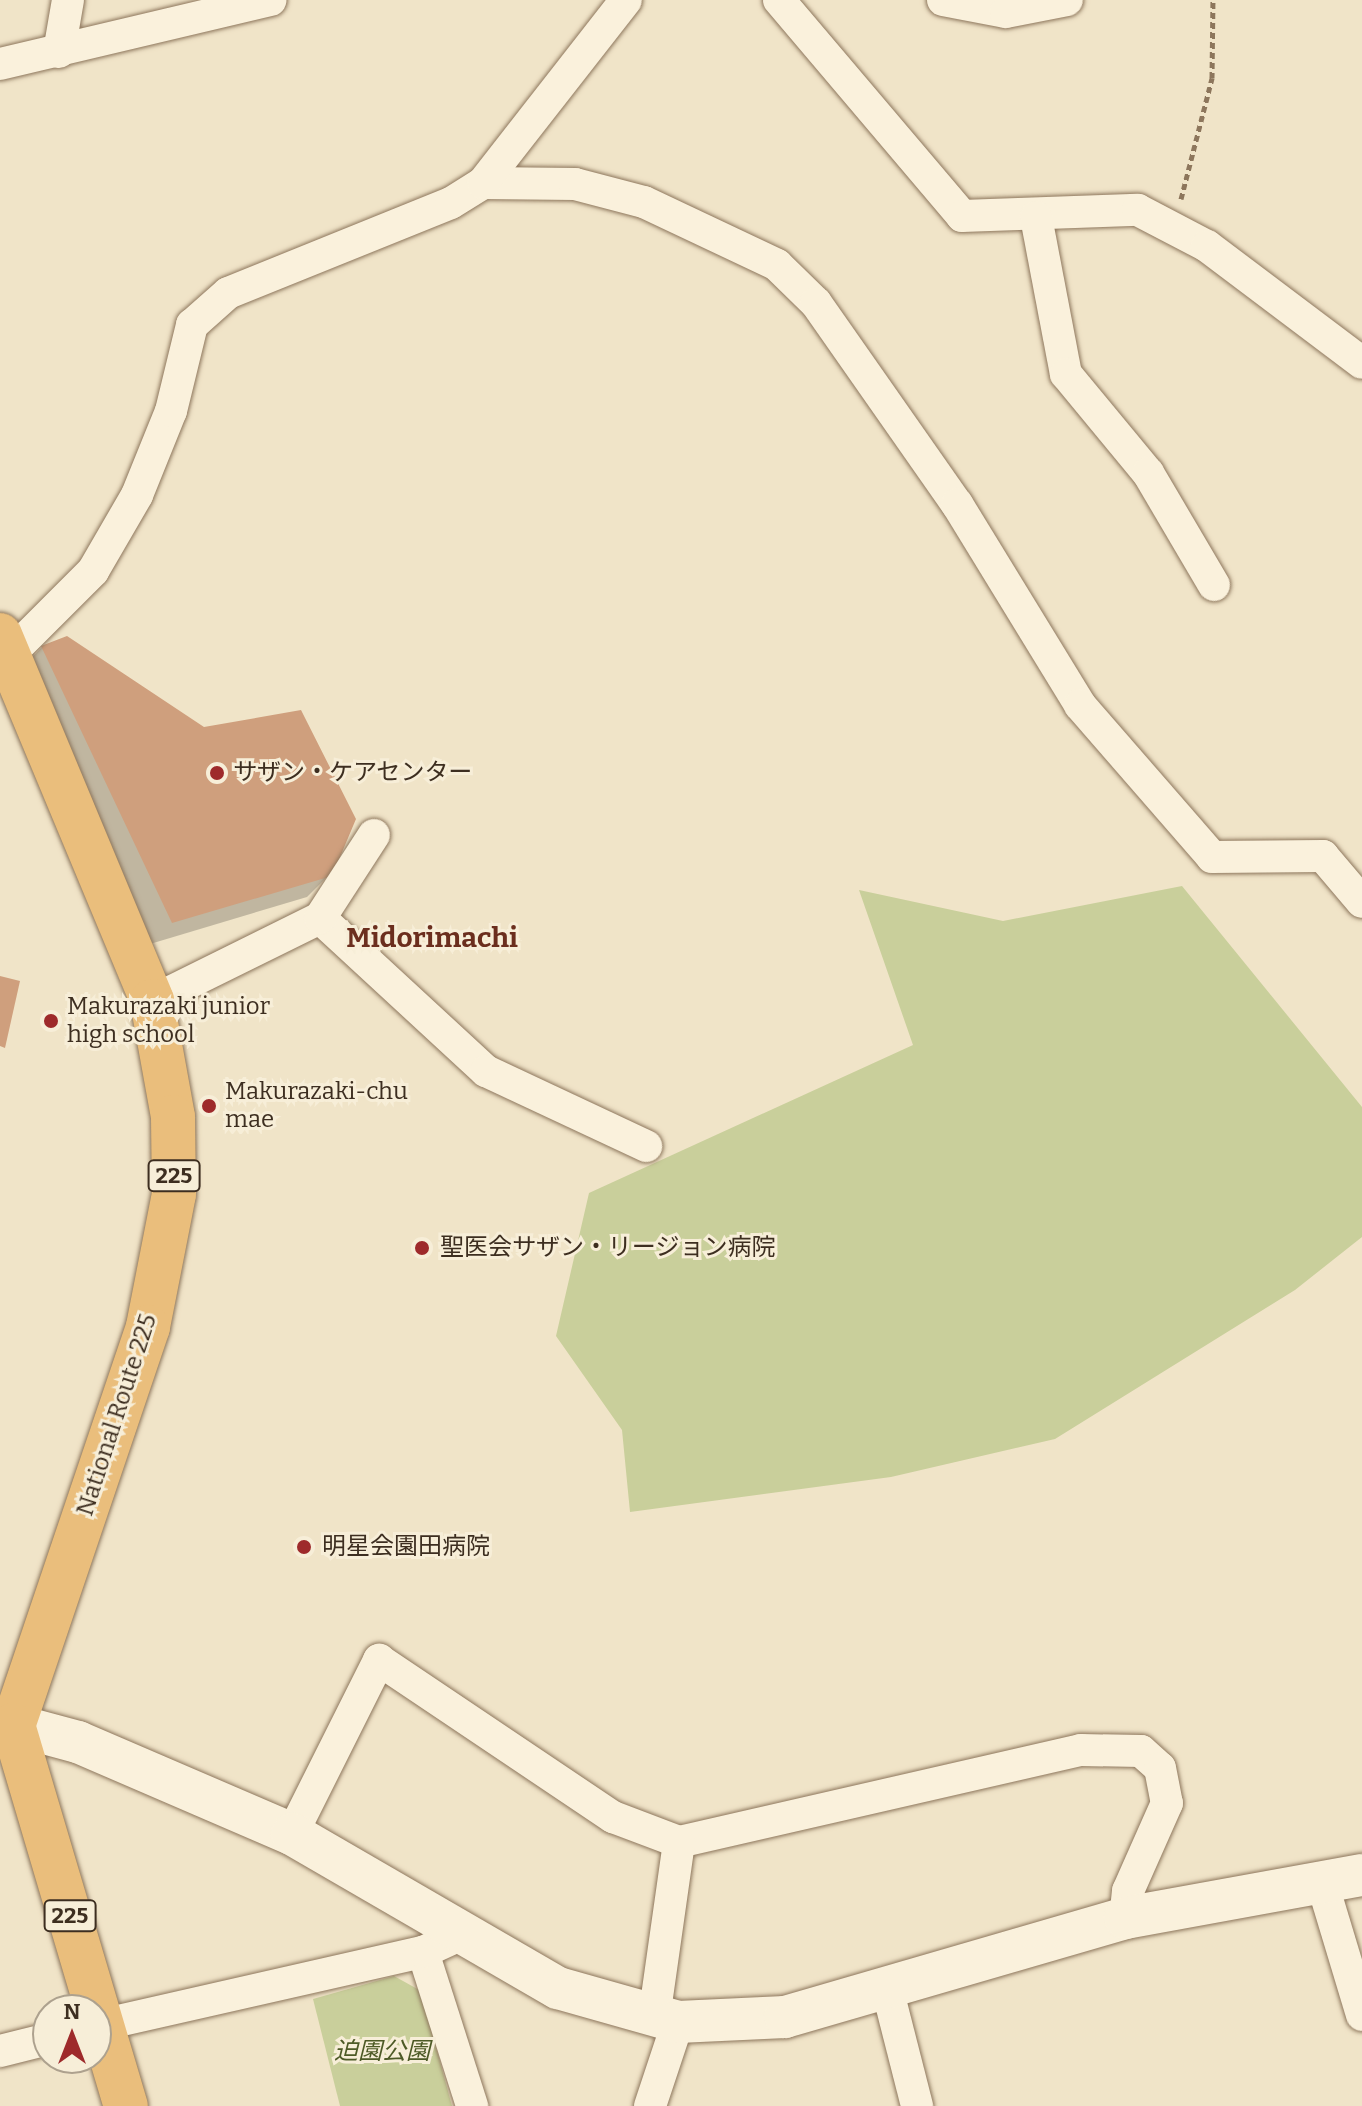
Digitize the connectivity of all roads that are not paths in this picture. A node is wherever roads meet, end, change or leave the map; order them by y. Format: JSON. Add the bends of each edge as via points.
{"nodes":[{"id":1,"x":68,"y":0,"type":"edge"},
{"id":2,"x":271,"y":0,"type":"edge"},
{"id":3,"x":626,"y":0,"type":"edge"},
{"id":4,"x":779,"y":0,"type":"edge"},
{"id":5,"x":943,"y":0,"type":"edge"},
{"id":6,"x":1067,"y":0,"type":"edge"},
{"id":7,"x":59,"y":52,"type":"junction"},
{"id":8,"x":0,"y":64,"type":"edge"},
{"id":9,"x":483,"y":183,"type":"junction"},
{"id":10,"x":1036,"y":217,"type":"junction"},
{"id":11,"x":1362,"y":363,"type":"edge"},
{"id":12,"x":1214,"y":585,"type":"dead end"},
{"id":13,"x":4,"y":645,"type":"edge"},
{"id":14,"x":374,"y":835,"type":"dead end"},
{"id":15,"x":1362,"y":902,"type":"edge"},
{"id":16,"x":320,"y":918,"type":"junction"},
{"id":17,"x":152,"y":1001,"type":"junction"},
{"id":18,"x":646,"y":1146,"type":"dead end"},
{"id":19,"x":4,"y":1725,"type":"edge"},
{"id":20,"x":292,"y":1834,"type":"junction"},
{"id":21,"x":679,"y":1842,"type":"junction"},
{"id":22,"x":1362,"y":1875,"type":"edge"},
{"id":23,"x":1321,"y":1879,"type":"junction"},
{"id":24,"x":1125,"y":1918,"type":"junction"},
{"id":25,"x":462,"y":1934,"type":"junction"},
{"id":26,"x":423,"y":1952,"type":"junction"},
{"id":27,"x":887,"y":1988,"type":"junction"},
{"id":28,"x":89,"y":1994,"type":"edge"},
{"id":29,"x":1362,"y":2015,"type":"edge"},
{"id":30,"x":666,"y":2020,"type":"junction"},
{"id":31,"x":112,"y":2023,"type":"edge"},
{"id":32,"x":32,"y":2043,"type":"edge"},
{"id":33,"x":0,"y":2051,"type":"edge"},
{"id":34,"x":112,"y":2065,"type":"edge"},
{"id":35,"x":126,"y":2106,"type":"edge"},
{"id":36,"x":472,"y":2106,"type":"edge"},
{"id":37,"x":650,"y":2106,"type":"edge"},
{"id":38,"x":917,"y":2106,"type":"edge"}],
"edges":[{"from":1,"to":7,"type":"street"},
{"from":2,"to":7,"type":"street"},
{"from":3,"to":9,"type":"street"},
{"from":4,"to":10,"type":"street","via":[[962,216]]},
{"from":5,"to":6,"type":"street","via":[[1006,12]]},
{"from":7,"to":8,"type":"street"},
{"from":9,"to":13,"type":"street","via":[[451,203],[228,293],[192,325],[171,411],[137,495],[93,571]]},
{"from":9,"to":15,"type":"street","via":[[575,184],[644,202],[777,265],[816,303],[957,504],[1080,705],[1212,857],[1323,856]]},
{"from":10,"to":11,"type":"street","via":[[1138,210],[1174,226]]},
{"from":10,"to":12,"type":"street","via":[[1066,374],[1148,473]]},
{"from":13,"to":17,"type":"highway","name":"National Route 225","number":"225"},
{"from":14,"to":16,"type":"street"},
{"from":16,"to":17,"type":"street"},
{"from":16,"to":18,"type":"street","via":[[486,1071]]},
{"from":17,"to":19,"type":"highway","name":"National Route 225","number":"225","via":[[173,1117],[174,1194],[164,1257],[126,1404]]},
{"from":19,"to":20,"type":"street","via":[[78,1742]]},
{"from":19,"to":28,"type":"highway","number":"225"},
{"from":20,"to":21,"type":"street","via":[[379,1660],[613,1817]]},
{"from":20,"to":25,"type":"street"},
{"from":21,"to":24,"type":"street","via":[[1116,1746],[1141,1751],[1160,1768],[1167,1793]]},
{"from":21,"to":30,"type":"street"},
{"from":22,"to":23,"type":"street"},
{"from":23,"to":24,"type":"street"},
{"from":23,"to":29,"type":"street"},
{"from":24,"to":27,"type":"street"},
{"from":25,"to":26,"type":"street"},
{"from":25,"to":30,"type":"street","via":[[558,1988]]},
{"from":26,"to":31,"type":"street"},
{"from":26,"to":36,"type":"street"},
{"from":27,"to":30,"type":"street","via":[[785,2017]]},
{"from":27,"to":38,"type":"street"},
{"from":30,"to":37,"type":"street"},
{"from":32,"to":33,"type":"street"},
{"from":34,"to":35,"type":"highway","number":"225"}]}
